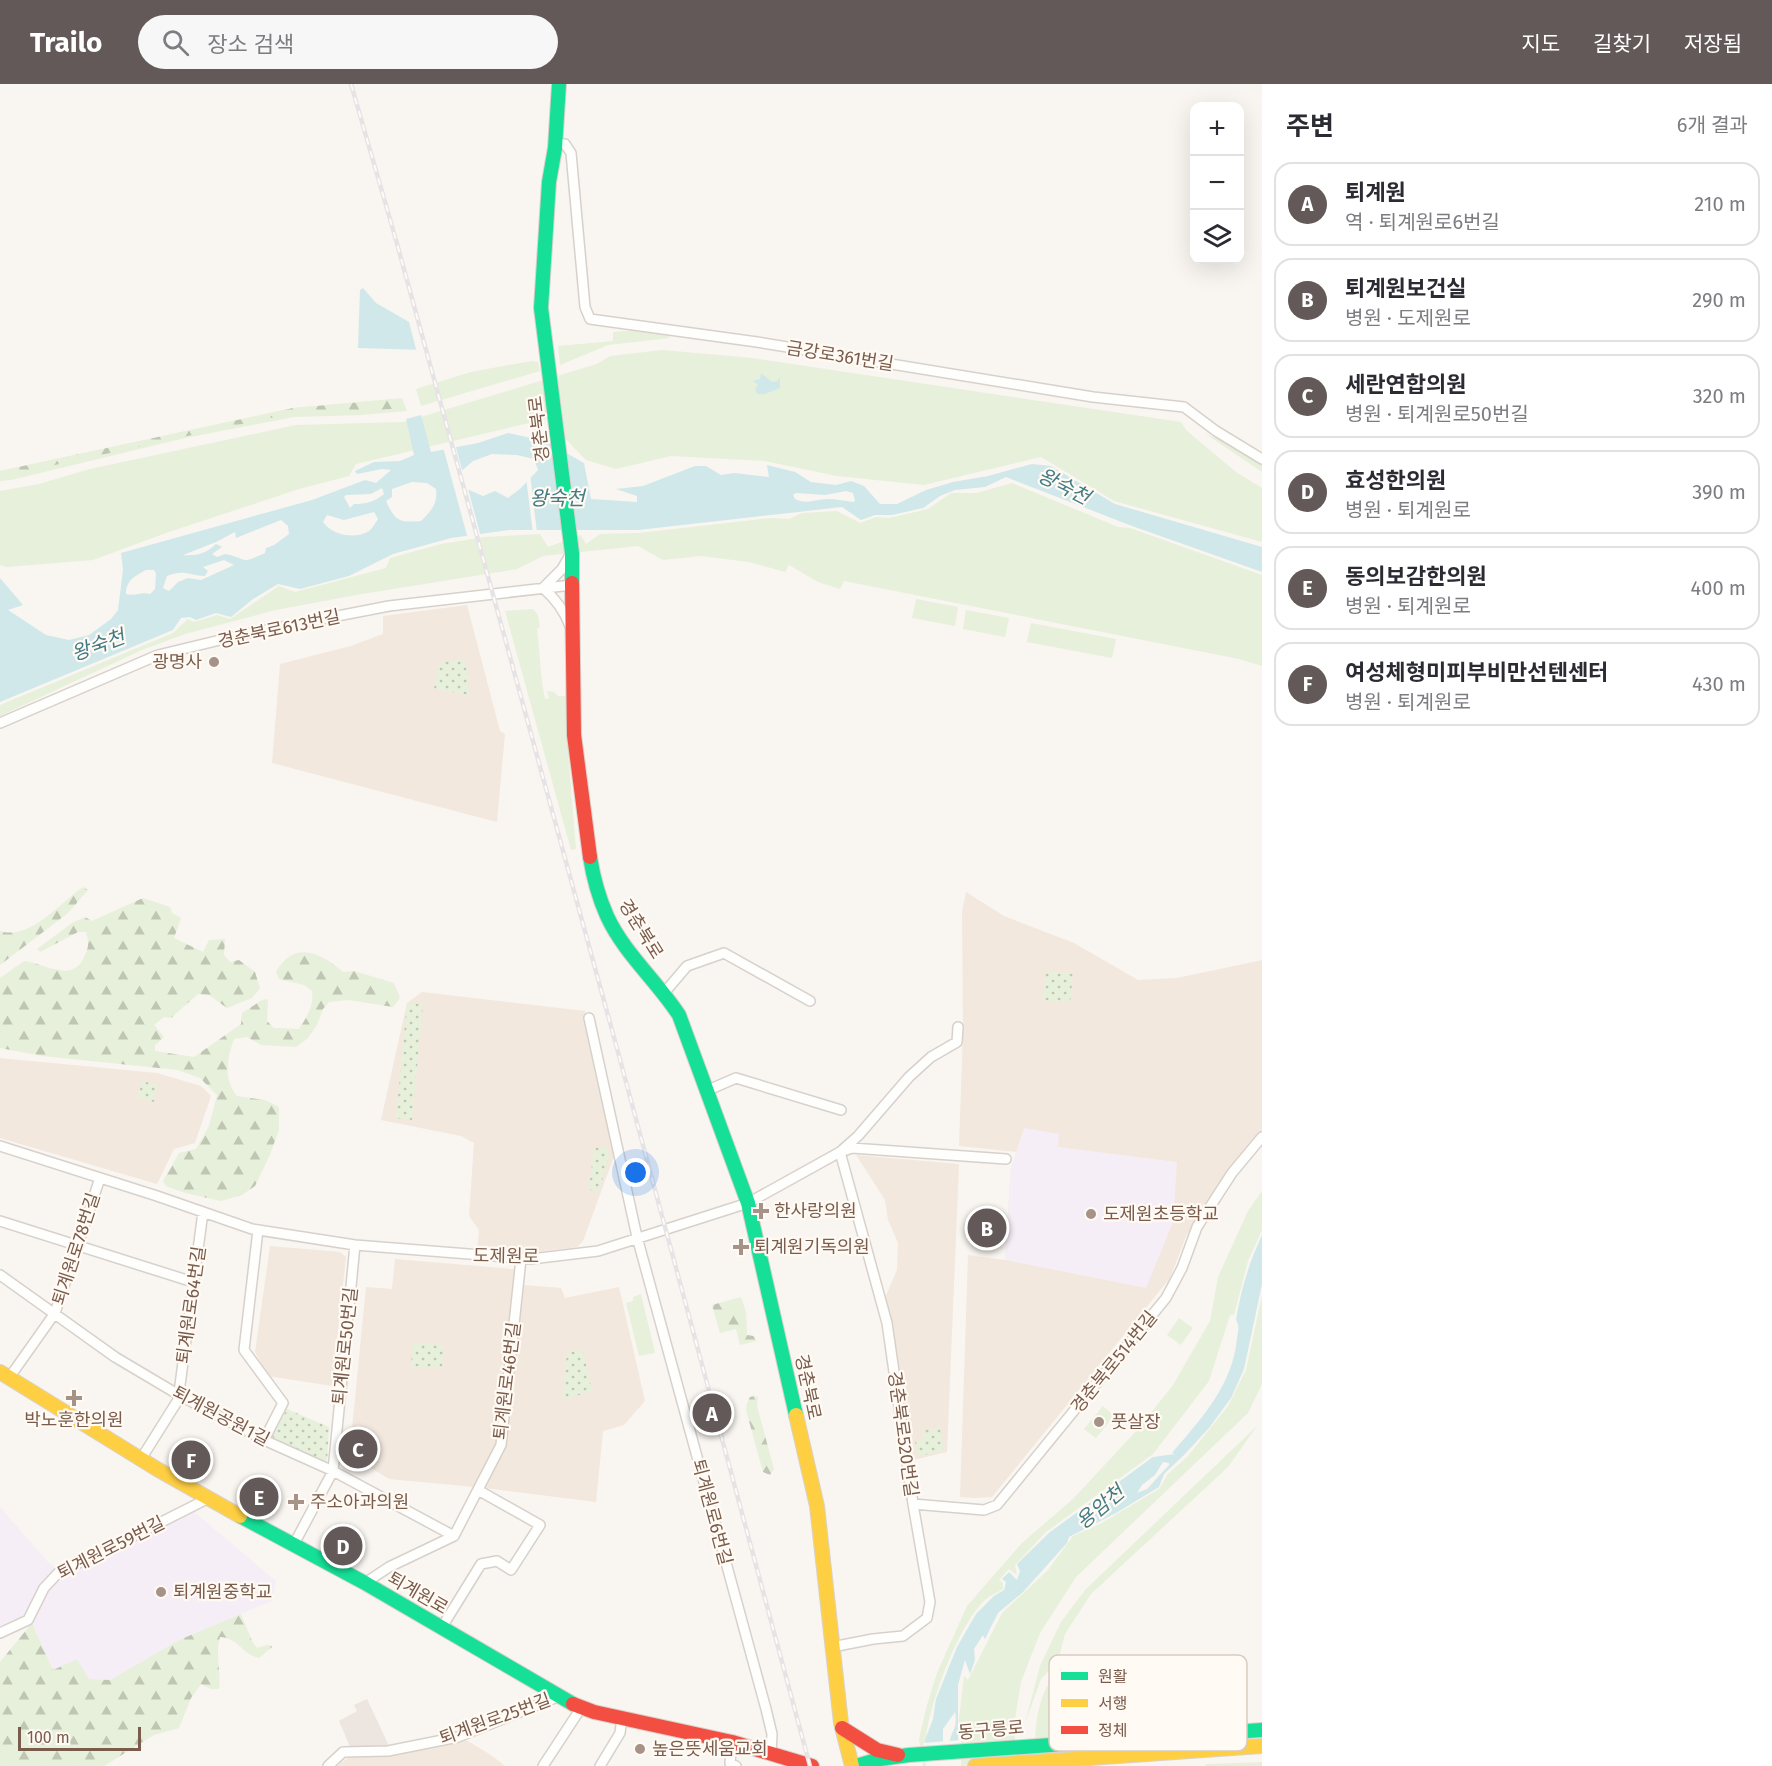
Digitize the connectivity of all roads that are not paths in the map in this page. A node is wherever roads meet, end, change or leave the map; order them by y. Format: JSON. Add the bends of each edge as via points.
{"nodes":[{"id":1,"x":559,"y":84,"type":"edge"},
{"id":2,"x":555,"y":143,"type":"junction"},
{"id":3,"x":1262,"y":459,"type":"edge"},
{"id":4,"x":572,"y":553,"type":"junction"},
{"id":5,"x":572,"y":585,"type":"junction"},
{"id":6,"x":543,"y":588,"type":"junction"},
{"id":7,"x":573,"y":634,"type":"junction"},
{"id":8,"x":0,"y":723,"type":"edge"},
{"id":9,"x":664,"y":993,"type":"junction"},
{"id":10,"x":810,"y":1001,"type":"dead end"},
{"id":11,"x":589,"y":1018,"type":"dead end"},
{"id":12,"x":958,"y":1026,"type":"dead end"},
{"id":13,"x":706,"y":1090,"type":"junction"},
{"id":14,"x":841,"y":1110,"type":"dead end"},
{"id":15,"x":1262,"y":1137,"type":"edge"},
{"id":16,"x":0,"y":1146,"type":"edge"},
{"id":17,"x":840,"y":1152,"type":"junction"},
{"id":18,"x":1006,"y":1159,"type":"dead end"},
{"id":19,"x":100,"y":1178,"type":"junction"},
{"id":20,"x":748,"y":1203,"type":"junction"},
{"id":21,"x":203,"y":1212,"type":"junction"},
{"id":22,"x":0,"y":1221,"type":"edge"},
{"id":23,"x":258,"y":1230,"type":"junction"},
{"id":24,"x":637,"y":1238,"type":"junction"},
{"id":25,"x":355,"y":1245,"type":"junction"},
{"id":26,"x":78,"y":1246,"type":"junction"},
{"id":27,"x":521,"y":1258,"type":"junction"},
{"id":28,"x":0,"y":1275,"type":"edge"},
{"id":29,"x":193,"y":1282,"type":"junction"},
{"id":30,"x":56,"y":1313,"type":"junction"},
{"id":31,"x":5,"y":1375,"type":"edge"},
{"id":32,"x":179,"y":1395,"type":"junction"},
{"id":33,"x":264,"y":1440,"type":"junction"},
{"id":34,"x":141,"y":1460,"type":"junction"},
{"id":35,"x":333,"y":1471,"type":"junction"},
{"id":36,"x":478,"y":1490,"type":"junction"},
{"id":37,"x":209,"y":1498,"type":"junction"},
{"id":38,"x":913,"y":1504,"type":"junction"},
{"id":39,"x":453,"y":1536,"type":"junction"},
{"id":40,"x":293,"y":1546,"type":"junction"},
{"id":41,"x":365,"y":1583,"type":"junction"},
{"id":42,"x":442,"y":1627,"type":"junction"},
{"id":43,"x":0,"y":1632,"type":"edge"},
{"id":44,"x":832,"y":1647,"type":"junction"},
{"id":45,"x":560,"y":1696,"type":"junction"},
{"id":46,"x":581,"y":1708,"type":"junction"},
{"id":47,"x":622,"y":1718,"type":"junction"},
{"id":48,"x":843,"y":1728,"type":"junction"},
{"id":49,"x":1262,"y":1730,"type":"edge"},
{"id":50,"x":1247,"y":1731,"type":"edge"},
{"id":51,"x":732,"y":1742,"type":"junction"},
{"id":52,"x":1049,"y":1743,"type":"edge"},
{"id":53,"x":1262,"y":1746,"type":"edge"},
{"id":54,"x":1247,"y":1747,"type":"edge"},
{"id":55,"x":1185,"y":1751,"type":"edge"},
{"id":56,"x":771,"y":1754,"type":"junction"},
{"id":57,"x":875,"y":1755,"type":"junction"},
{"id":58,"x":328,"y":1766,"type":"edge"},
{"id":59,"x":543,"y":1766,"type":"edge"},
{"id":60,"x":600,"y":1766,"type":"edge"},
{"id":61,"x":736,"y":1766,"type":"edge"},
{"id":62,"x":812,"y":1766,"type":"edge"},
{"id":63,"x":854,"y":1766,"type":"edge"},
{"id":64,"x":975,"y":1766,"type":"edge"}],
"edges":[{"from":1,"to":2,"type":"street","name":"경춘북로"},
{"from":2,"to":3,"type":"street","name":"금강로361번길","via":[[565,144],[571,153],[585,307],[590,319],[1184,407]]},
{"from":2,"to":4,"type":"street","name":"경춘북로","via":[[541,308]]},
{"from":4,"to":5,"type":"street","name":"경춘북로"},
{"from":4,"to":6,"type":"street"},
{"from":5,"to":6,"type":"street","name":"경춘북로613번길"},
{"from":5,"to":7,"type":"street","name":"경춘북로"},
{"from":6,"to":7,"type":"street","via":[[555,598]]},
{"from":6,"to":8,"type":"street","name":"경춘북로613번길","via":[[389,606],[158,655]]},
{"from":7,"to":9,"type":"street","name":"경춘북로","via":[[574,735],[592,870],[607,916]]},
{"from":9,"to":10,"type":"street","via":[[687,966],[723,953]]},
{"from":9,"to":13,"type":"street","name":"경춘북로","via":[[679,1015]]},
{"from":11,"to":24,"type":"street","name":"퇴계원로6번길"},
{"from":12,"to":17,"type":"street","via":[[957,1042],[931,1057],[909,1077]]},
{"from":13,"to":14,"type":"street","via":[[736,1078]]},
{"from":13,"to":20,"type":"street","name":"경춘북로"},
{"from":15,"to":38,"type":"street","name":"경춘북로514번길","via":[[1232,1173],[1197,1227],[1166,1298],[997,1505],[968,1510]]},
{"from":16,"to":19,"type":"street","name":"도제원로"},
{"from":17,"to":18,"type":"street","name":"도제원로","via":[[852,1148]]},
{"from":17,"to":20,"type":"street","name":"도제원로"},
{"from":17,"to":38,"type":"street","name":"경춘북로520번길","via":[[887,1323]]},
{"from":19,"to":21,"type":"street","name":"도제원로"},
{"from":19,"to":26,"type":"street","name":"퇴계원로78번길"},
{"from":20,"to":24,"type":"street","name":"도제원로"},
{"from":20,"to":44,"type":"street","name":"경춘북로","via":[[817,1506]]},
{"from":21,"to":23,"type":"street","name":"도제원로"},
{"from":21,"to":29,"type":"street","name":"퇴계원로64번길"},
{"from":22,"to":26,"type":"street"},
{"from":23,"to":25,"type":"street","name":"도제원로"},
{"from":23,"to":33,"type":"street","via":[[244,1350],[283,1403]]},
{"from":24,"to":27,"type":"street","name":"도제원로","via":[[598,1251]]},
{"from":24,"to":56,"type":"street","name":"퇴계원로6번길","via":[[766,1709],[772,1734]]},
{"from":25,"to":27,"type":"street","name":"도제원로"},
{"from":25,"to":35,"type":"street","name":"퇴계원로50번길"},
{"from":26,"to":29,"type":"street"},
{"from":26,"to":30,"type":"street","name":"퇴계원로78번길"},
{"from":27,"to":36,"type":"street","name":"퇴계원로46번길","via":[[501,1445]]},
{"from":28,"to":30,"type":"street","name":"퇴계원공원1길"},
{"from":29,"to":32,"type":"street","name":"퇴계원로64번길"},
{"from":30,"to":31,"type":"street","name":"퇴계원로78번길"},
{"from":30,"to":32,"type":"street","name":"퇴계원공원1길","via":[[115,1357]]},
{"from":31,"to":34,"type":"street","name":"퇴계원로"},
{"from":32,"to":33,"type":"street","name":"퇴계원공원1길"},
{"from":32,"to":34,"type":"street","name":"퇴계원로64번길"},
{"from":33,"to":35,"type":"street","name":"퇴계원공원1길"},
{"from":34,"to":37,"type":"street","name":"퇴계원로"},
{"from":35,"to":39,"type":"street","name":"퇴계원공원1길"},
{"from":35,"to":40,"type":"street","name":"퇴계원로50번길"},
{"from":36,"to":39,"type":"street","name":"퇴계원로46번길"},
{"from":36,"to":42,"type":"street","via":[[540,1525],[511,1570],[497,1561],[481,1564]]},
{"from":37,"to":40,"type":"street","name":"퇴계원로"},
{"from":37,"to":43,"type":"street","name":"퇴계원로59번길","via":[[59,1572],[44,1588],[28,1620]]},
{"from":38,"to":44,"type":"street","name":"경춘북로520번길","via":[[930,1602],[927,1618],[903,1636]]},
{"from":39,"to":41,"type":"street"},
{"from":40,"to":41,"type":"street","name":"퇴계원로"},
{"from":41,"to":42,"type":"street","name":"퇴계원로"},
{"from":42,"to":45,"type":"street","name":"퇴계원로"},
{"from":44,"to":48,"type":"street","name":"경춘북로"},
{"from":45,"to":46,"type":"street","name":"퇴계원로"},
{"from":45,"to":58,"type":"street","name":"퇴계원로25번길","via":[[458,1737],[388,1751],[343,1752]]},
{"from":46,"to":47,"type":"street","name":"퇴계원로"},
{"from":46,"to":59,"type":"street"},
{"from":47,"to":51,"type":"street","name":"퇴계원로"},
{"from":47,"to":60,"type":"street","via":[[620,1733]]},
{"from":48,"to":57,"type":"street"},
{"from":48,"to":63,"type":"street","name":"경춘북로"},
{"from":49,"to":50,"type":"street","name":"동구릉로"},
{"from":51,"to":56,"type":"street","name":"퇴계원로"},
{"from":51,"to":61,"type":"street","via":[[730,1763]]},
{"from":52,"to":57,"type":"street","name":"동구릉로"},
{"from":53,"to":54,"type":"street"},
{"from":55,"to":64,"type":"street"},
{"from":56,"to":62,"type":"street","name":"퇴계원로"},
{"from":57,"to":63,"type":"street"}]}
